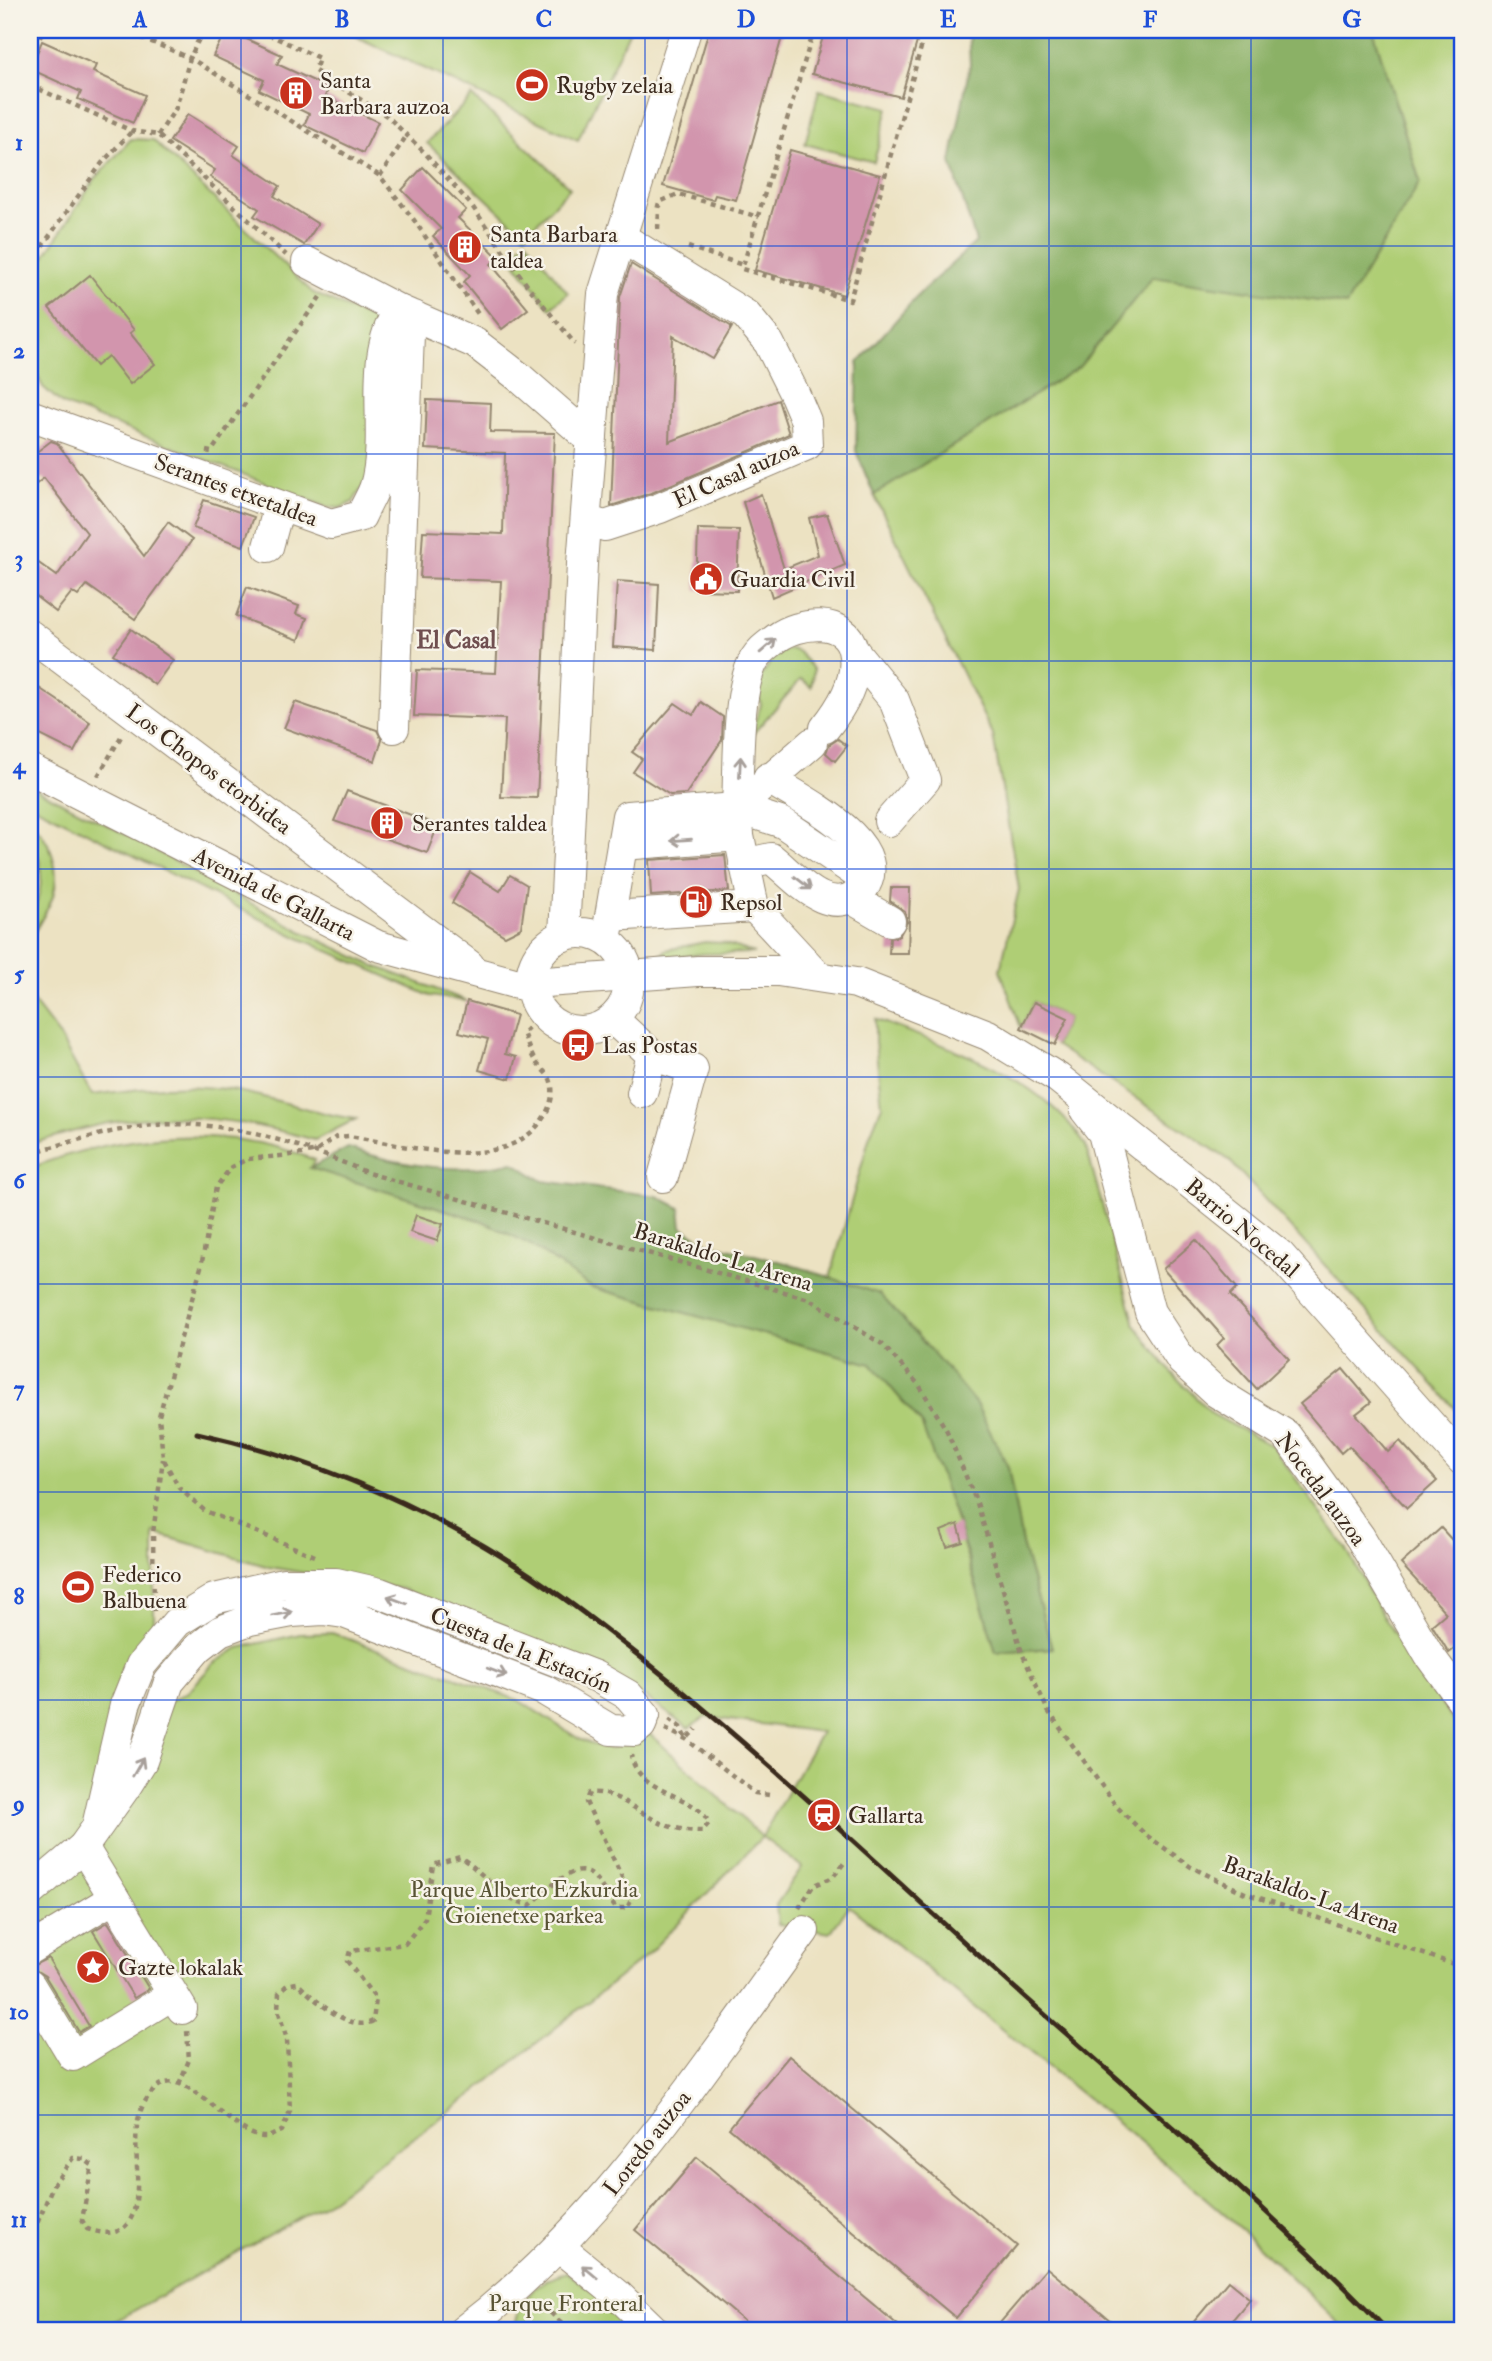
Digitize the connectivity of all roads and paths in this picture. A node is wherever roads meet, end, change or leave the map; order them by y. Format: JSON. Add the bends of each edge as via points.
{"nodes":[{"id":1,"x":44,"y":30,"type":"edge"},
{"id":2,"x":123,"y":30,"type":"edge"},
{"id":3,"x":203,"y":30,"type":"edge"},
{"id":4,"x":259,"y":30,"type":"edge"},
{"id":5,"x":686,"y":30,"type":"edge"},
{"id":6,"x":814,"y":30,"type":"edge"},
{"id":7,"x":916,"y":30,"type":"edge"},
{"id":8,"x":30,"y":55,"type":"edge"},
{"id":9,"x":190,"y":58,"type":"junction"},
{"id":10,"x":30,"y":85,"type":"edge"},
{"id":11,"x":132,"y":131,"type":"junction"},
{"id":12,"x":158,"y":135,"type":"junction"},
{"id":13,"x":407,"y":135,"type":"junction"},
{"id":14,"x":380,"y":176,"type":"junction"},
{"id":15,"x":631,"y":199,"type":"junction"},
{"id":16,"x":660,"y":206,"type":"junction"},
{"id":17,"x":759,"y":217,"type":"junction"},
{"id":18,"x":621,"y":237,"type":"junction"},
{"id":19,"x":662,"y":238,"type":"dead end"},
{"id":20,"x":679,"y":244,"type":"dead end"},
{"id":21,"x":307,"y":262,"type":"joint"},
{"id":22,"x":30,"y":263,"type":"edge"},
{"id":23,"x":743,"y":265,"type":"junction"},
{"id":24,"x":335,"y":277,"type":"junction"},
{"id":25,"x":407,"y":313,"type":"junction"},
{"id":26,"x":488,"y":329,"type":"dead end"},
{"id":27,"x":578,"y":347,"type":"dead end"},
{"id":28,"x":30,"y":415,"type":"edge"},
{"id":29,"x":592,"y":436,"type":"junction"},
{"id":30,"x":199,"y":449,"type":"dead end"},
{"id":31,"x":279,"y":506,"type":"junction"},
{"id":32,"x":587,"y":521,"type":"junction"},
{"id":33,"x":268,"y":547,"type":"dead end"},
{"id":34,"x":30,"y":635,"type":"edge"},
{"id":35,"x":854,"y":652,"type":"junction"},
{"id":36,"x":127,"y":726,"type":"dead end"},
{"id":37,"x":394,"y":728,"type":"dead end"},
{"id":38,"x":30,"y":769,"type":"edge"},
{"id":39,"x":768,"y":778,"type":"junction"},
{"id":40,"x":96,"y":780,"type":"dead end"},
{"id":41,"x":890,"y":821,"type":"dead end"},
{"id":42,"x":740,"y":836,"type":"junction"},
{"id":43,"x":30,"y":868,"type":"edge"},
{"id":44,"x":30,"y":886,"type":"edge"},
{"id":45,"x":857,"y":894,"type":"junction"},
{"id":46,"x":389,"y":902,"type":"junction"},
{"id":47,"x":754,"y":907,"type":"junction"},
{"id":48,"x":890,"y":921,"type":"dead end"},
{"id":49,"x":608,"y":928,"type":"junction"},
{"id":50,"x":564,"y":936,"type":"junction"},
{"id":51,"x":378,"y":946,"type":"junction"},
{"id":52,"x":480,"y":974,"type":"junction"},
{"id":53,"x":817,"y":975,"type":"junction"},
{"id":54,"x":629,"y":976,"type":"junction"},
{"id":55,"x":531,"y":984,"type":"junction"},
{"id":56,"x":542,"y":1013,"type":"junction"},
{"id":57,"x":613,"y":1019,"type":"junction"},
{"id":58,"x":652,"y":1055,"type":"junction"},
{"id":59,"x":1058,"y":1078,"type":"junction"},
{"id":60,"x":642,"y":1093,"type":"dead end"},
{"id":61,"x":317,"y":1151,"type":"junction"},
{"id":62,"x":30,"y":1153,"type":"edge"},
{"id":63,"x":663,"y":1177,"type":"dead end"},
{"id":64,"x":163,"y":1458,"type":"junction"},
{"id":65,"x":1462,"y":1460,"type":"edge"},
{"id":66,"x":323,"y":1560,"type":"dead end"},
{"id":67,"x":164,"y":1635,"type":"junction"},
{"id":68,"x":1462,"y":1700,"type":"edge"},
{"id":69,"x":658,"y":1711,"type":"dead end"},
{"id":70,"x":658,"y":1726,"type":"dead end"},
{"id":71,"x":696,"y":1729,"type":"dead end"},
{"id":72,"x":685,"y":1738,"type":"junction"},
{"id":73,"x":629,"y":1744,"type":"dead end"},
{"id":74,"x":769,"y":1795,"type":"dead end"},
{"id":75,"x":90,"y":1835,"type":"junction"},
{"id":76,"x":844,"y":1863,"type":"dead end"},
{"id":77,"x":813,"y":1886,"type":"dead end"},
{"id":78,"x":30,"y":1892,"type":"edge"},
{"id":79,"x":114,"y":1898,"type":"junction"},
{"id":80,"x":804,"y":1931,"type":"dead end"},
{"id":81,"x":30,"y":1949,"type":"edge"},
{"id":82,"x":1462,"y":1967,"type":"edge"},
{"id":83,"x":30,"y":1985,"type":"edge"},
{"id":84,"x":177,"y":2002,"type":"junction"},
{"id":85,"x":179,"y":2084,"type":"junction"},
{"id":86,"x":30,"y":2241,"type":"edge"},
{"id":87,"x":559,"y":2247,"type":"junction"},
{"id":88,"x":543,"y":2306,"type":"dead end"},
{"id":89,"x":479,"y":2327,"type":"edge"},
{"id":90,"x":571,"y":2331,"type":"edge"},
{"id":91,"x":655,"y":2331,"type":"edge"}],
"edges":[{"from":1,"to":8,"type":"path"},
{"from":2,"to":9,"type":"path"},
{"from":3,"to":9,"type":"path"},
{"from":4,"to":13,"type":"path","via":[[319,58],[315,71]]},
{"from":5,"to":15,"type":"street"},
{"from":6,"to":17,"type":"path"},
{"from":7,"to":23,"type":"path","via":[[922,44],[850,300],[742,269]]},
{"from":9,"to":12,"type":"path","via":[[176,108]]},
{"from":9,"to":14,"type":"path"},
{"from":10,"to":11,"type":"path"},
{"from":11,"to":12,"type":"path"},
{"from":11,"to":22,"type":"path","via":[[102,163]]},
{"from":12,"to":21,"type":"path","via":[[275,247]]},
{"from":13,"to":14,"type":"path"},
{"from":13,"to":27,"type":"path","via":[[472,206],[527,285]]},
{"from":14,"to":26,"type":"path"},
{"from":15,"to":16,"type":"path"},
{"from":15,"to":18,"type":"street"},
{"from":16,"to":17,"type":"path","via":[[678,194]]},
{"from":16,"to":19,"type":"path","via":[[657,219]]},
{"from":17,"to":23,"type":"path"},
{"from":18,"to":29,"type":"street","via":[[603,294]]},
{"from":18,"to":32,"type":"street","name":"El Casal auzoa","via":[[747,315],[769,343],[806,421],[807,445],[660,508],[605,526]]},
{"from":20,"to":23,"type":"path"},
{"from":21,"to":24,"type":"street"},
{"from":24,"to":25,"type":"street"},
{"from":24,"to":30,"type":"path","via":[[211,452]]},
{"from":25,"to":29,"type":"street","via":[[475,343]]},
{"from":25,"to":31,"type":"street","name":"Serantes etxetaldea","via":[[388,327],[375,486],[361,516],[331,524]]},
{"from":25,"to":37,"type":"street"},
{"from":28,"to":31,"type":"street","name":"Serantes etxetaldea"},
{"from":29,"to":32,"type":"street"},
{"from":31,"to":33,"type":"street"},
{"from":32,"to":50,"type":"street"},
{"from":34,"to":46,"type":"street","name":"Los Chopos etorbidea"},
{"from":35,"to":39,"type":"street","via":[[844,705],[819,735]]},
{"from":35,"to":41,"type":"street","via":[[894,700],[925,780]]},
{"from":42,"to":35,"type":"street","one_way":true,"via":[[743,707],[749,675],[762,649],[784,633],[821,625],[849,639]]},
{"from":36,"to":40,"type":"path"},
{"from":38,"to":51,"type":"street","name":"Avenida de Gallarta"},
{"from":39,"to":42,"type":"street"},
{"from":39,"to":45,"type":"street","via":[[859,842],[871,868],[869,880]]},
{"from":42,"to":45,"type":"street","one_way":true,"via":[[824,900],[839,904]]},
{"from":42,"to":45,"type":"street","via":[[783,822],[855,872],[861,880]]},
{"from":42,"to":47,"type":"street"},
{"from":42,"to":49,"type":"street","via":[[627,816]]},
{"from":43,"to":44,"type":"path"},
{"from":45,"to":48,"type":"street"},
{"from":46,"to":51,"type":"street"},
{"from":46,"to":52,"type":"street","name":"Los Chopos etorbidea"},
{"from":47,"to":49,"type":"street"},
{"from":47,"to":53,"type":"street"},
{"from":49,"to":50,"type":"street"},
{"from":49,"to":54,"type":"street"},
{"from":50,"to":55,"type":"street","via":[[539,954]]},
{"from":51,"to":52,"type":"street","name":"Avenida de Gallarta"},
{"from":52,"to":55,"type":"street","name":"Avenida de Gallarta"},
{"from":53,"to":54,"type":"street","name":"Avenida de Gallarta","via":[[738,970]]},
{"from":53,"to":59,"type":"street","name":"Avenida de Gallarta","via":[[856,983],[988,1035]]},
{"from":54,"to":55,"type":"street","name":"Avenida de Gallarta"},
{"from":54,"to":57,"type":"street","via":[[627,996]]},
{"from":55,"to":56,"type":"street"},
{"from":56,"to":57,"type":"street","via":[[568,1030],[592,1029]]},
{"from":56,"to":61,"type":"path","via":[[523,1033],[534,1060],[550,1080],[551,1103],[541,1122],[524,1137],[496,1151],[467,1154],[349,1136],[337,1137]]},
{"from":57,"to":58,"type":"street"},
{"from":58,"to":60,"type":"street"},
{"from":58,"to":63,"type":"street","via":[[693,1069]]},
{"from":59,"to":65,"type":"street","name":"Barrio Nocedal","via":[[1280,1255]]},
{"from":59,"to":68,"type":"street","name":"Nocedal auzoa","via":[[1103,1133],[1150,1312],[1182,1360],[1216,1392],[1286,1435],[1360,1537],[1429,1655]]},
{"from":61,"to":62,"type":"path","name":"Barakaldo-La Arena","via":[[264,1135],[146,1126]]},
{"from":61,"to":64,"type":"path","via":[[248,1159],[231,1167],[216,1187],[201,1267],[159,1416]]},
{"from":61,"to":82,"type":"path","name":"Barakaldo-La Arena","via":[[368,1173],[809,1299],[882,1344],[919,1385],[947,1431],[977,1503],[1022,1653],[1048,1711],[1117,1807],[1191,1867],[1245,1893]]},
{"from":64,"to":66,"type":"path","via":[[179,1488],[205,1511]]},
{"from":64,"to":67,"type":"path","via":[[153,1533],[154,1627]]},
{"from":67,"to":75,"type":"street","name":"Cuesta de la Estación","via":[[131,1685]]},
{"from":75,"to":67,"type":"street","name":"Cuesta de la Estación","one_way":true,"via":[[142,1761],[169,1682],[198,1648],[220,1631],[250,1620],[292,1612],[344,1612],[544,1690],[611,1730],[634,1731],[645,1714],[628,1695],[595,1676],[380,1593],[337,1583],[283,1583],[214,1599],[193,1609]]},
{"from":69,"to":72,"type":"path","via":[[680,1727]]},
{"from":70,"to":72,"type":"path"},
{"from":71,"to":72,"type":"path"},
{"from":72,"to":74,"type":"path","via":[[755,1793]]},
{"from":73,"to":85,"type":"path","via":[[633,1768],[656,1788],[705,1814],[709,1823],[702,1830],[684,1830],[662,1824],[632,1805],[590,1793],[586,1802],[632,1898],[627,1908],[617,1908],[594,1876],[583,1871],[568,1874],[530,1905],[516,1903],[498,1891],[460,1857],[433,1864],[425,1918],[405,1944],[350,1951],[348,1961],[376,1999],[373,2021],[357,2024],[324,2007],[297,1983],[279,1993],[278,2009],[287,2040],[290,2111],[282,2131],[267,2137],[251,2132]]},
{"from":75,"to":78,"type":"street","name":"Cuesta de la Estación"},
{"from":75,"to":79,"type":"street"},
{"from":76,"to":77,"type":"path","via":[[833,1877]]},
{"from":79,"to":81,"type":"street"},
{"from":79,"to":84,"type":"street"},
{"from":80,"to":87,"type":"street","name":"Loredo auzoa","via":[[640,2156]]},
{"from":83,"to":84,"type":"street","via":[[73,2056]]},
{"from":84,"to":85,"type":"path","via":[[189,2060]]},
{"from":85,"to":86,"type":"path","via":[[168,2081],[158,2086],[141,2109],[133,2218],[120,2231],[103,2234],[87,2229],[82,2220],[92,2165],[74,2158],[53,2185]]},
{"from":87,"to":89,"type":"street","name":"Loredo auzoa"},
{"from":91,"to":87,"type":"street","one_way":true},
{"from":88,"to":90,"type":"path"}]}
